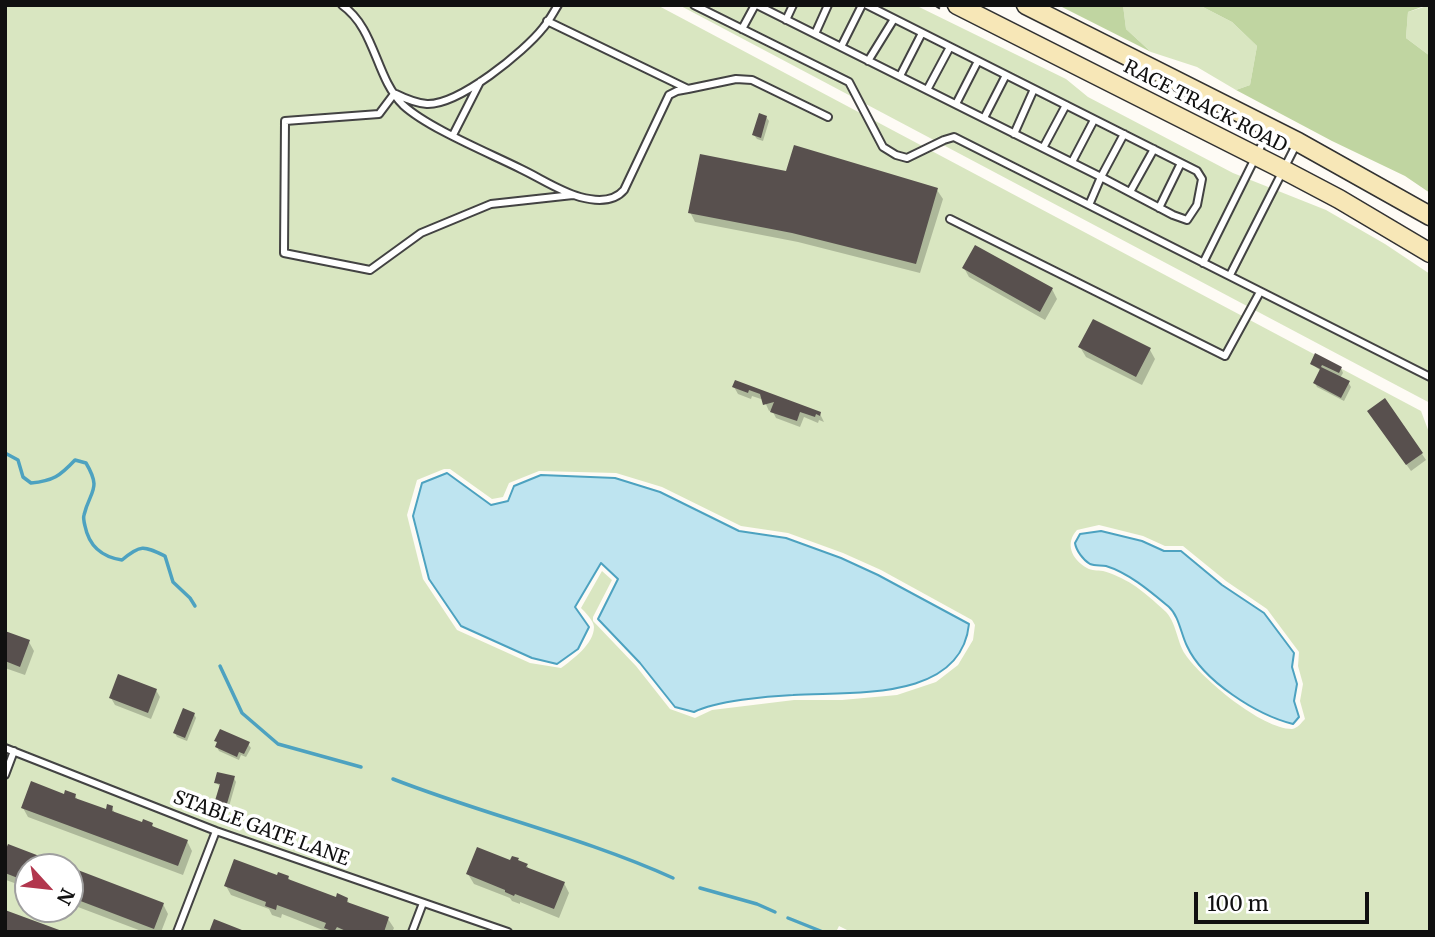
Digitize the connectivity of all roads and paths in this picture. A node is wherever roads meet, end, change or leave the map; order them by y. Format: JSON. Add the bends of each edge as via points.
{"nodes":[{"id":1,"x":342,"y":5,"type":"edge"},
{"id":2,"x":694,"y":5,"type":"edge"},
{"id":3,"x":756,"y":5,"type":"edge"},
{"id":4,"x":793,"y":5,"type":"edge"},
{"id":5,"x":828,"y":5,"type":"edge"},
{"id":6,"x":865,"y":5,"type":"edge"},
{"id":7,"x":957,"y":5,"type":"edge"},
{"id":8,"x":1026,"y":5,"type":"edge"},
{"id":9,"x":558,"y":6,"type":"edge"},
{"id":10,"x":894,"y":19,"type":"junction"},
{"id":11,"x":786,"y":20,"type":"junction"},
{"id":12,"x":547,"y":21,"type":"junction"},
{"id":13,"x":742,"y":29,"type":"junction"},
{"id":14,"x":922,"y":33,"type":"junction"},
{"id":15,"x":815,"y":34,"type":"junction"},
{"id":16,"x":841,"y":47,"type":"junction"},
{"id":17,"x":950,"y":47,"type":"junction"},
{"id":18,"x":868,"y":61,"type":"junction"},
{"id":19,"x":978,"y":61,"type":"junction"},
{"id":20,"x":1006,"y":75,"type":"junction"},
{"id":21,"x":900,"y":76,"type":"junction"},
{"id":22,"x":481,"y":80,"type":"junction"},
{"id":23,"x":688,"y":89,"type":"junction"},
{"id":24,"x":1034,"y":89,"type":"junction"},
{"id":25,"x":926,"y":90,"type":"junction"},
{"id":26,"x":394,"y":94,"type":"junction"},
{"id":27,"x":956,"y":104,"type":"junction"},
{"id":28,"x":1066,"y":105,"type":"junction"},
{"id":29,"x":828,"y":117,"type":"dead end"},
{"id":30,"x":984,"y":118,"type":"junction"},
{"id":31,"x":1094,"y":120,"type":"junction"},
{"id":32,"x":1270,"y":128,"type":"junction"},
{"id":33,"x":1014,"y":134,"type":"junction"},
{"id":34,"x":1124,"y":134,"type":"junction"},
{"id":35,"x":453,"y":135,"type":"junction"},
{"id":36,"x":1298,"y":142,"type":"junction"},
{"id":37,"x":1043,"y":148,"type":"junction"},
{"id":38,"x":1154,"y":149,"type":"junction"},
{"id":39,"x":1257,"y":157,"type":"junction"},
{"id":40,"x":1072,"y":162,"type":"junction"},
{"id":41,"x":1181,"y":163,"type":"junction"},
{"id":42,"x":1284,"y":170,"type":"junction"},
{"id":43,"x":1101,"y":177,"type":"junction"},
{"id":44,"x":1130,"y":192,"type":"junction"},
{"id":45,"x":573,"y":195,"type":"junction"},
{"id":46,"x":1088,"y":205,"type":"junction"},
{"id":47,"x":1159,"y":208,"type":"junction"},
{"id":48,"x":1430,"y":216,"type":"edge"},
{"id":49,"x":950,"y":219,"type":"dead end"},
{"id":50,"x":1430,"y":253,"type":"edge"},
{"id":51,"x":1203,"y":263,"type":"junction"},
{"id":52,"x":1230,"y":275,"type":"junction"},
{"id":53,"x":1260,"y":292,"type":"junction"},
{"id":54,"x":1430,"y":377,"type":"edge"},
{"id":55,"x":5,"y":748,"type":"edge"},
{"id":56,"x":14,"y":751,"type":"junction"},
{"id":57,"x":5,"y":775,"type":"edge"},
{"id":58,"x":216,"y":831,"type":"junction"},
{"id":59,"x":423,"y":903,"type":"junction"},
{"id":60,"x":177,"y":932,"type":"edge"},
{"id":61,"x":412,"y":932,"type":"edge"},
{"id":62,"x":508,"y":932,"type":"edge"}],
"edges":[{"from":1,"to":26,"type":"lane","via":[[359,19]]},
{"from":2,"to":13,"type":"lane"},
{"from":3,"to":11,"type":"lane"},
{"from":3,"to":13,"type":"lane"},
{"from":4,"to":11,"type":"lane"},
{"from":5,"to":15,"type":"lane"},
{"from":6,"to":10,"type":"lane"},
{"from":6,"to":16,"type":"lane"},
{"from":7,"to":39,"type":"main road","name":"RACE TRACK ROAD"},
{"from":8,"to":32,"type":"main road","name":"RACE TRACK ROAD"},
{"from":9,"to":12,"type":"lane"},
{"from":10,"to":14,"type":"lane"},
{"from":10,"to":18,"type":"lane"},
{"from":11,"to":15,"type":"lane"},
{"from":12,"to":22,"type":"lane","via":[[522,49]]},
{"from":12,"to":23,"type":"lane"},
{"from":13,"to":46,"type":"lane","via":[[849,82],[883,147],[896,155],[907,158],[954,137]]},
{"from":14,"to":17,"type":"lane"},
{"from":14,"to":21,"type":"lane"},
{"from":15,"to":16,"type":"lane"},
{"from":16,"to":18,"type":"lane"},
{"from":17,"to":19,"type":"lane"},
{"from":17,"to":25,"type":"lane"},
{"from":18,"to":21,"type":"lane"},
{"from":19,"to":20,"type":"lane"},
{"from":19,"to":27,"type":"lane"},
{"from":20,"to":24,"type":"lane"},
{"from":20,"to":30,"type":"lane"},
{"from":21,"to":25,"type":"lane"},
{"from":22,"to":26,"type":"lane","via":[[449,100],[428,104]]},
{"from":22,"to":35,"type":"lane"},
{"from":23,"to":29,"type":"lane","via":[[752,80]]},
{"from":23,"to":45,"type":"lane","via":[[669,95],[618,197],[602,200]]},
{"from":24,"to":28,"type":"lane"},
{"from":24,"to":33,"type":"lane"},
{"from":25,"to":27,"type":"lane"},
{"from":26,"to":35,"type":"lane","via":[[416,115]]},
{"from":26,"to":45,"type":"lane","via":[[379,114],[285,121],[284,253],[370,270],[421,233],[491,204]]},
{"from":27,"to":30,"type":"lane"},
{"from":28,"to":31,"type":"lane"},
{"from":28,"to":37,"type":"lane"},
{"from":30,"to":33,"type":"lane"},
{"from":31,"to":34,"type":"lane"},
{"from":31,"to":40,"type":"lane"},
{"from":32,"to":36,"type":"main road","name":"RACE TRACK ROAD"},
{"from":32,"to":39,"type":"lane"},
{"from":33,"to":37,"type":"lane"},
{"from":34,"to":38,"type":"lane"},
{"from":34,"to":43,"type":"lane"},
{"from":35,"to":45,"type":"lane"},
{"from":36,"to":42,"type":"lane"},
{"from":36,"to":48,"type":"main road","name":"RACE TRACK ROAD"},
{"from":37,"to":40,"type":"lane"},
{"from":38,"to":41,"type":"lane"},
{"from":38,"to":44,"type":"lane"},
{"from":39,"to":42,"type":"main road","name":"RACE TRACK ROAD"},
{"from":39,"to":51,"type":"lane"},
{"from":40,"to":43,"type":"lane"},
{"from":41,"to":47,"type":"lane"},
{"from":41,"to":47,"type":"lane","via":[[1202,178],[1197,205],[1187,220]]},
{"from":42,"to":50,"type":"main road","name":"RACE TRACK ROAD"},
{"from":42,"to":52,"type":"lane"},
{"from":43,"to":44,"type":"lane"},
{"from":43,"to":46,"type":"lane"},
{"from":44,"to":47,"type":"lane"},
{"from":46,"to":51,"type":"lane"},
{"from":49,"to":53,"type":"lane","via":[[1225,356]]},
{"from":51,"to":52,"type":"lane"},
{"from":52,"to":53,"type":"lane"},
{"from":53,"to":54,"type":"lane"},
{"from":55,"to":56,"type":"lane","name":"STABLE GATE LANE"},
{"from":56,"to":57,"type":"lane"},
{"from":56,"to":58,"type":"lane","name":"STABLE GATE LANE"},
{"from":58,"to":59,"type":"lane","name":"STABLE GATE LANE"},
{"from":58,"to":60,"type":"lane"},
{"from":59,"to":61,"type":"lane"},
{"from":59,"to":62,"type":"lane","name":"STABLE GATE LANE"}]}
